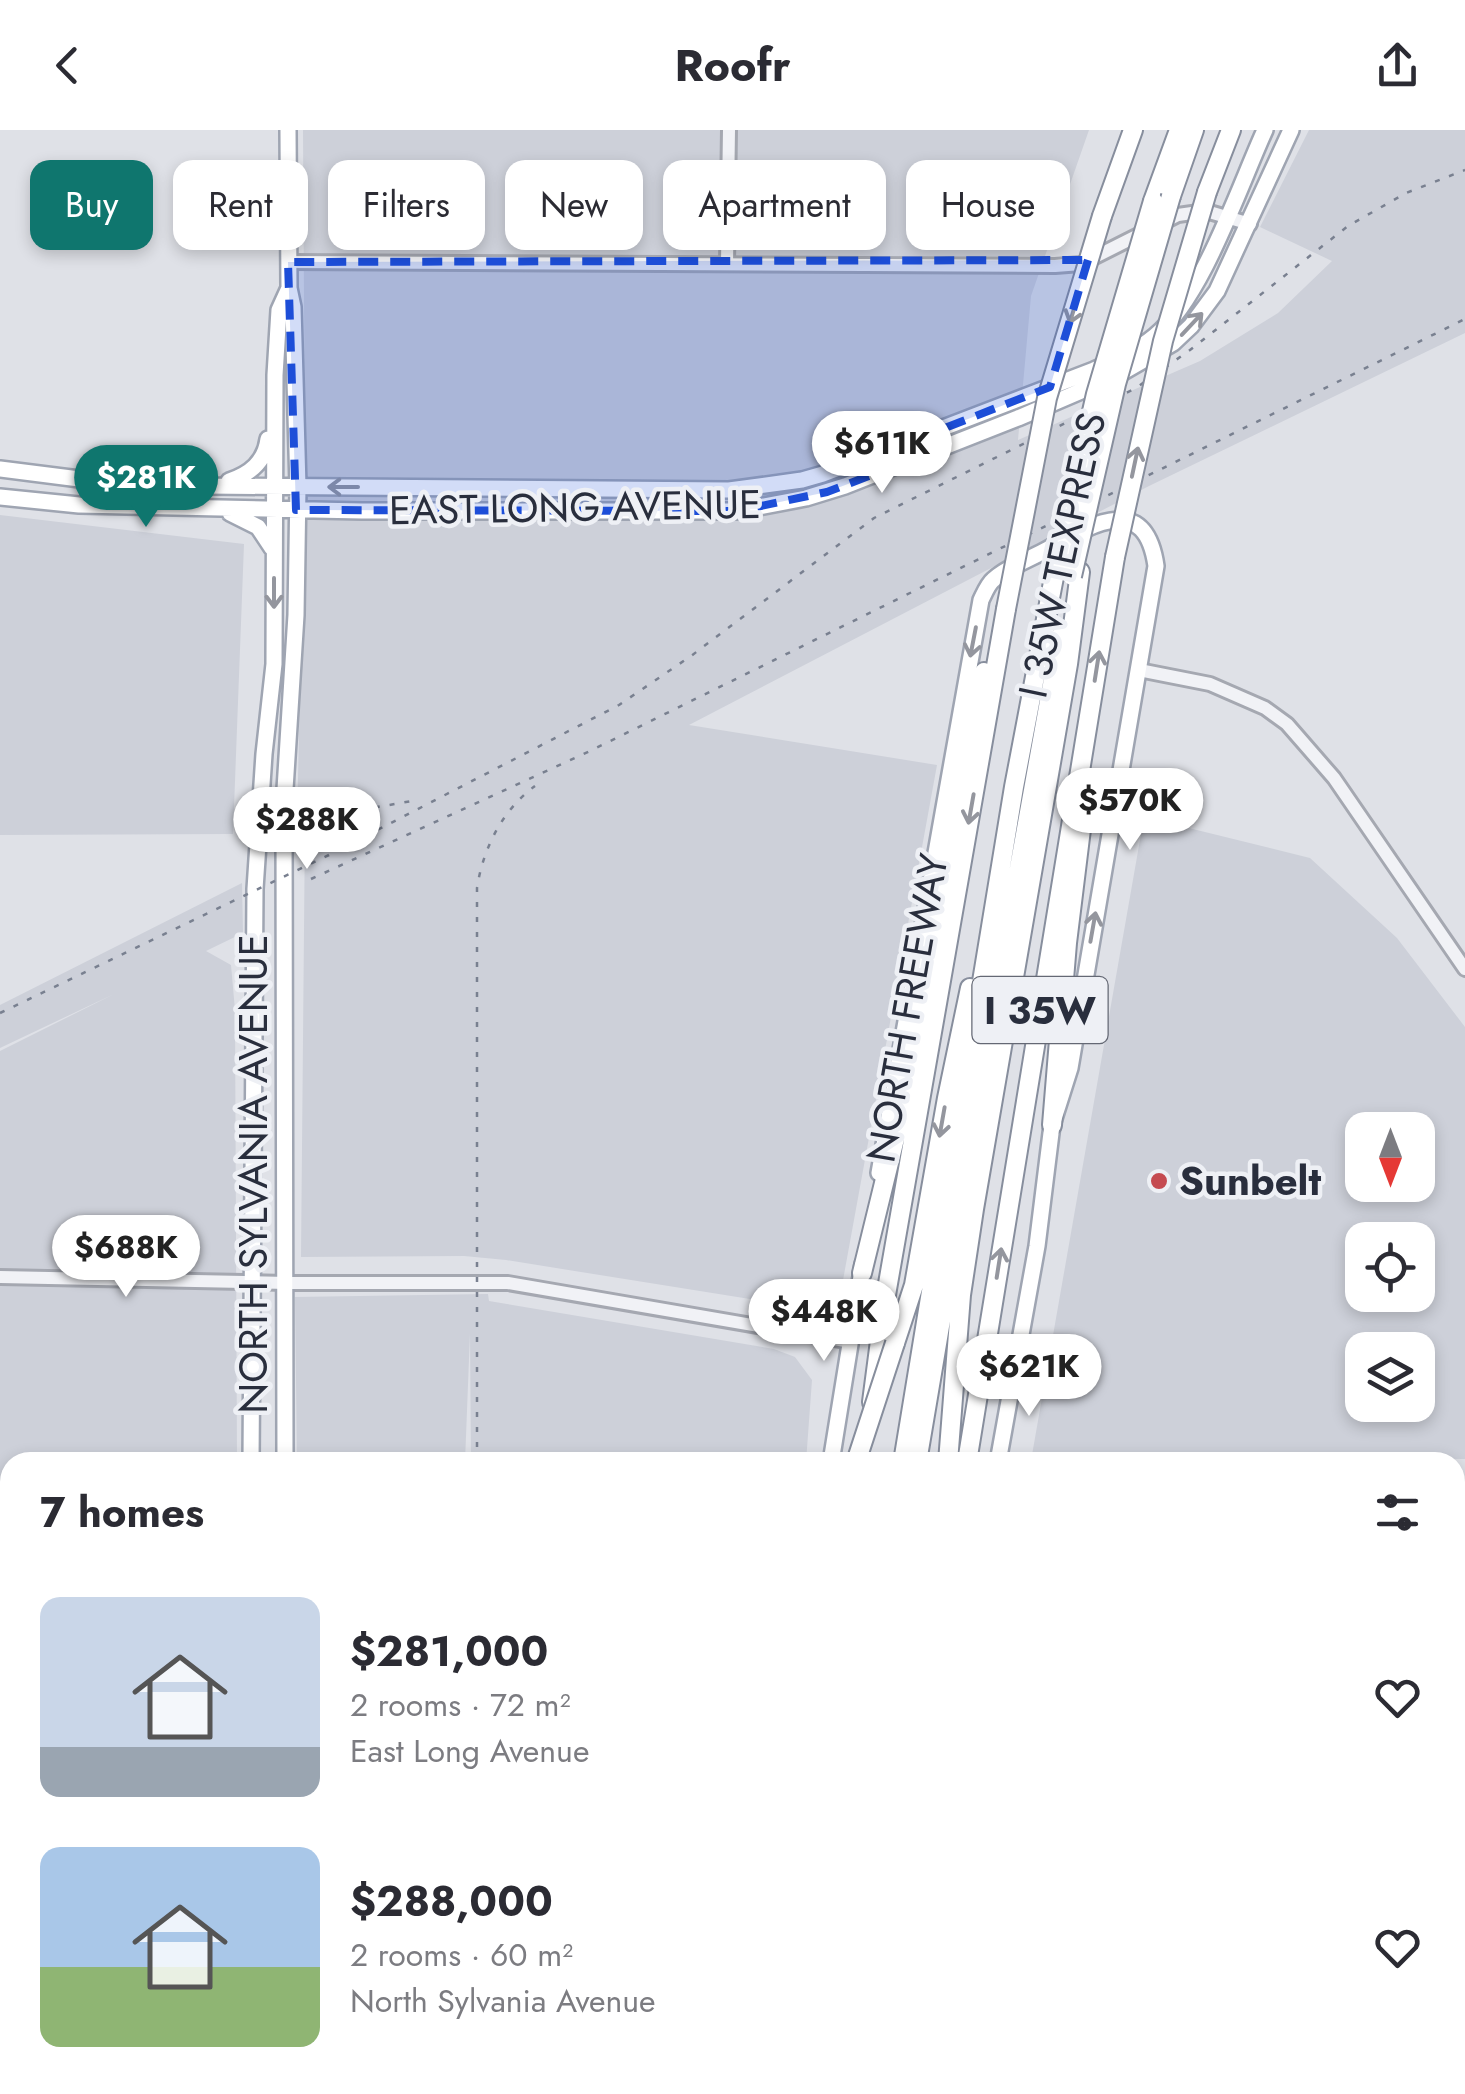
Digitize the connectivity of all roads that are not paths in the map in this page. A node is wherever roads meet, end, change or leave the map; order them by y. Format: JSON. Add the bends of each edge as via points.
{"nodes":[{"id":1,"x":288,"y":130,"type":"edge"},
{"id":2,"x":729,"y":130,"type":"edge"},
{"id":3,"x":1132,"y":130,"type":"edge"},
{"id":4,"x":1179,"y":130,"type":"edge"},
{"id":5,"x":1194,"y":130,"type":"edge"},
{"id":6,"x":1231,"y":130,"type":"edge"},
{"id":7,"x":1265,"y":130,"type":"edge"},
{"id":8,"x":1291,"y":130,"type":"edge"},
{"id":9,"x":1162,"y":199,"type":"junction"},
{"id":10,"x":1227,"y":214,"type":"junction"},
{"id":11,"x":1250,"y":224,"type":"junction"},
{"id":12,"x":288,"y":262,"type":"junction"},
{"id":13,"x":727,"y":263,"type":"junction"},
{"id":14,"x":288,"y":288,"type":"junction"},
{"id":15,"x":295,"y":374,"type":"junction"},
{"id":16,"x":275,"y":380,"type":"junction"},
{"id":17,"x":1014,"y":401,"type":"junction"},
{"id":18,"x":1018,"y":418,"type":"junction"},
{"id":19,"x":932,"y":433,"type":"junction"},
{"id":20,"x":939,"y":449,"type":"junction"},
{"id":21,"x":0,"y":470,"type":"edge"},
{"id":22,"x":206,"y":486,"type":"junction"},
{"id":23,"x":274,"y":486,"type":"junction"},
{"id":24,"x":298,"y":487,"type":"junction"},
{"id":25,"x":562,"y":489,"type":"junction"},
{"id":26,"x":0,"y":497,"type":"edge"},
{"id":27,"x":222,"y":510,"type":"junction"},
{"id":28,"x":274,"y":510,"type":"junction"},
{"id":29,"x":296,"y":510,"type":"junction"},
{"id":30,"x":562,"y":511,"type":"junction"},
{"id":31,"x":274,"y":556,"type":"junction"},
{"id":32,"x":1069,"y":575,"type":"junction"},
{"id":33,"x":1001,"y":611,"type":"junction"},
{"id":34,"x":1139,"y":670,"type":"junction"},
{"id":35,"x":1088,"y":715,"type":"junction"},
{"id":36,"x":289,"y":752,"type":"junction"},
{"id":37,"x":264,"y":754,"type":"junction"},
{"id":38,"x":1014,"y":787,"type":"junction"},
{"id":39,"x":1465,"y":969,"type":"edge"},
{"id":40,"x":1052,"y":1125,"type":"junction"},
{"id":41,"x":862,"y":1272,"type":"junction"},
{"id":42,"x":0,"y":1277,"type":"edge"},
{"id":43,"x":254,"y":1282,"type":"junction"},
{"id":44,"x":287,"y":1283,"type":"junction"},
{"id":45,"x":851,"y":1342,"type":"junction"},
{"id":46,"x":252,"y":1452,"type":"edge"},
{"id":47,"x":286,"y":1452,"type":"edge"},
{"id":48,"x":832,"y":1452,"type":"edge"},
{"id":49,"x":859,"y":1452,"type":"edge"},
{"id":50,"x":867,"y":1452,"type":"edge"},
{"id":51,"x":904,"y":1452,"type":"edge"},
{"id":52,"x":919,"y":1452,"type":"edge"},
{"id":53,"x":949,"y":1452,"type":"edge"},
{"id":54,"x":969,"y":1452,"type":"edge"},
{"id":55,"x":1000,"y":1452,"type":"edge"}],
"edges":[{"from":1,"to":12,"type":"main road","name":"NORTH SYLVANIA AVENUE"},
{"from":2,"to":13,"type":"street"},
{"from":3,"to":33,"type":"highway","one_way":true,"bridge":true,"via":[[1047,398]]},
{"from":4,"to":9,"type":"highway","name":"I 35W TEXPRESS"},
{"from":5,"to":9,"type":"highway","name":"I 35W TEXPRESS"},
{"from":35,"to":6,"type":"highway","number":"I 35W","one_way":true,"bridge":true,"via":[[1162,341]]},
{"from":7,"to":10,"type":"main road","name":"EAST LONG AVENUE"},
{"from":8,"to":11,"type":"main road","name":"EAST LONG AVENUE"},
{"from":9,"to":32,"type":"highway","name":"I 35W TEXPRESS","bridge":true},
{"from":9,"to":32,"type":"highway","name":"I 35W TEXPRESS","bridge":true,"via":[[1096,394]]},
{"from":10,"to":11,"type":"street"},
{"from":10,"to":13,"type":"street","via":[[1178,215],[1080,264]]},
{"from":10,"to":17,"type":"main road","name":"EAST LONG AVENUE","via":[[1194,287],[1157,335],[1112,362]]},
{"from":18,"to":11,"type":"main road","name":"EAST LONG AVENUE","one_way":true,"via":[[1173,343],[1217,292]]},
{"from":12,"to":13,"type":"street"},
{"from":12,"to":14,"type":"main road","name":"NORTH SYLVANIA AVENUE"},
{"from":14,"to":15,"type":"main road","name":"NORTH SYLVANIA AVENUE"},
{"from":14,"to":16,"type":"main road","name":"NORTH SYLVANIA AVENUE","via":[[279,310]]},
{"from":15,"to":16,"type":"main road"},
{"from":15,"to":24,"type":"main road","name":"NORTH SYLVANIA AVENUE"},
{"from":16,"to":22,"type":"main road","via":[[261,459],[243,476]]},
{"from":16,"to":23,"type":"main road","name":"NORTH SYLVANIA AVENUE"},
{"from":17,"to":18,"type":"main road"},
{"from":17,"to":19,"type":"main road","name":"EAST LONG AVENUE"},
{"from":18,"to":20,"type":"main road","name":"EAST LONG AVENUE"},
{"from":19,"to":20,"type":"main road"},
{"from":19,"to":25,"type":"main road","name":"EAST LONG AVENUE","via":[[823,474],[772,485]]},
{"from":20,"to":30,"type":"main road","name":"EAST LONG AVENUE","via":[[827,492],[737,511]]},
{"from":21,"to":22,"type":"main road","name":"EAST LONG AVENUE"},
{"from":22,"to":23,"type":"main road","name":"EAST LONG AVENUE"},
{"from":23,"to":24,"type":"main road","name":"EAST LONG AVENUE"},
{"from":23,"to":28,"type":"main road","name":"NORTH SYLVANIA AVENUE"},
{"from":25,"to":24,"type":"main road","name":"EAST LONG AVENUE","one_way":true},
{"from":24,"to":29,"type":"main road","name":"NORTH SYLVANIA AVENUE"},
{"from":25,"to":30,"type":"main road"},
{"from":26,"to":27,"type":"main road","name":"EAST LONG AVENUE"},
{"from":27,"to":28,"type":"main road","name":"EAST LONG AVENUE"},
{"from":27,"to":31,"type":"main road","via":[[258,527]]},
{"from":28,"to":29,"type":"main road","name":"EAST LONG AVENUE"},
{"from":28,"to":31,"type":"main road","name":"NORTH SYLVANIA AVENUE"},
{"from":29,"to":30,"type":"main road","name":"EAST LONG AVENUE"},
{"from":29,"to":36,"type":"main road","name":"NORTH SYLVANIA AVENUE"},
{"from":31,"to":37,"type":"main road","name":"NORTH SYLVANIA AVENUE","one_way":true,"via":[[274,664]]},
{"from":32,"to":38,"type":"highway","name":"I 35W TEXPRESS"},
{"from":32,"to":52,"type":"highway","name":"I 35W TEXPRESS"},
{"from":32,"to":53,"type":"highway","via":[[1068,664],[964,1278]]},
{"from":33,"to":41,"type":"highway","via":[[954,808],[898,1126]]},
{"from":33,"to":50,"type":"highway","name":"NORTH FREEWAY","number":"I 35W","one_way":true,"via":[[886,1295]]},
{"from":34,"to":39,"type":"street","via":[[1210,684],[1265,708],[1295,732]]},
{"from":40,"to":34,"type":"main road","name":"NORTH FREEWAY","one_way":true,"via":[[1070,1068]]},
{"from":34,"to":41,"type":"main road","name":"NORTH FREEWAY","one_way":true,"via":[[1156,566],[1153,546],[1134,526],[1096,522],[993,580],[981,600]]},
{"from":35,"to":40,"type":"highway","via":[[1089,762]]},
{"from":54,"to":35,"type":"highway","number":"I 35W","one_way":true},
{"from":36,"to":37,"type":"main road"},
{"from":36,"to":44,"type":"main road","name":"NORTH SYLVANIA AVENUE","via":[[283,920]]},
{"from":37,"to":43,"type":"main road","name":"NORTH SYLVANIA AVENUE","via":[[255,889]]},
{"from":38,"to":49,"type":"highway","one_way":true,"bridge":true,"via":[[946,1098],[914,1285]]},
{"from":38,"to":51,"type":"highway","name":"I 35W TEXPRESS"},
{"from":40,"to":55,"type":"main road","name":"NORTH FREEWAY"},
{"from":41,"to":45,"type":"main road","name":"NORTH FREEWAY"},
{"from":42,"to":43,"type":"street"},
{"from":43,"to":44,"type":"street"},
{"from":43,"to":46,"type":"main road","name":"NORTH SYLVANIA AVENUE"},
{"from":44,"to":45,"type":"street","via":[[508,1283]]},
{"from":44,"to":47,"type":"main road","name":"NORTH SYLVANIA AVENUE"},
{"from":45,"to":48,"type":"main road","name":"NORTH FREEWAY"}]}
